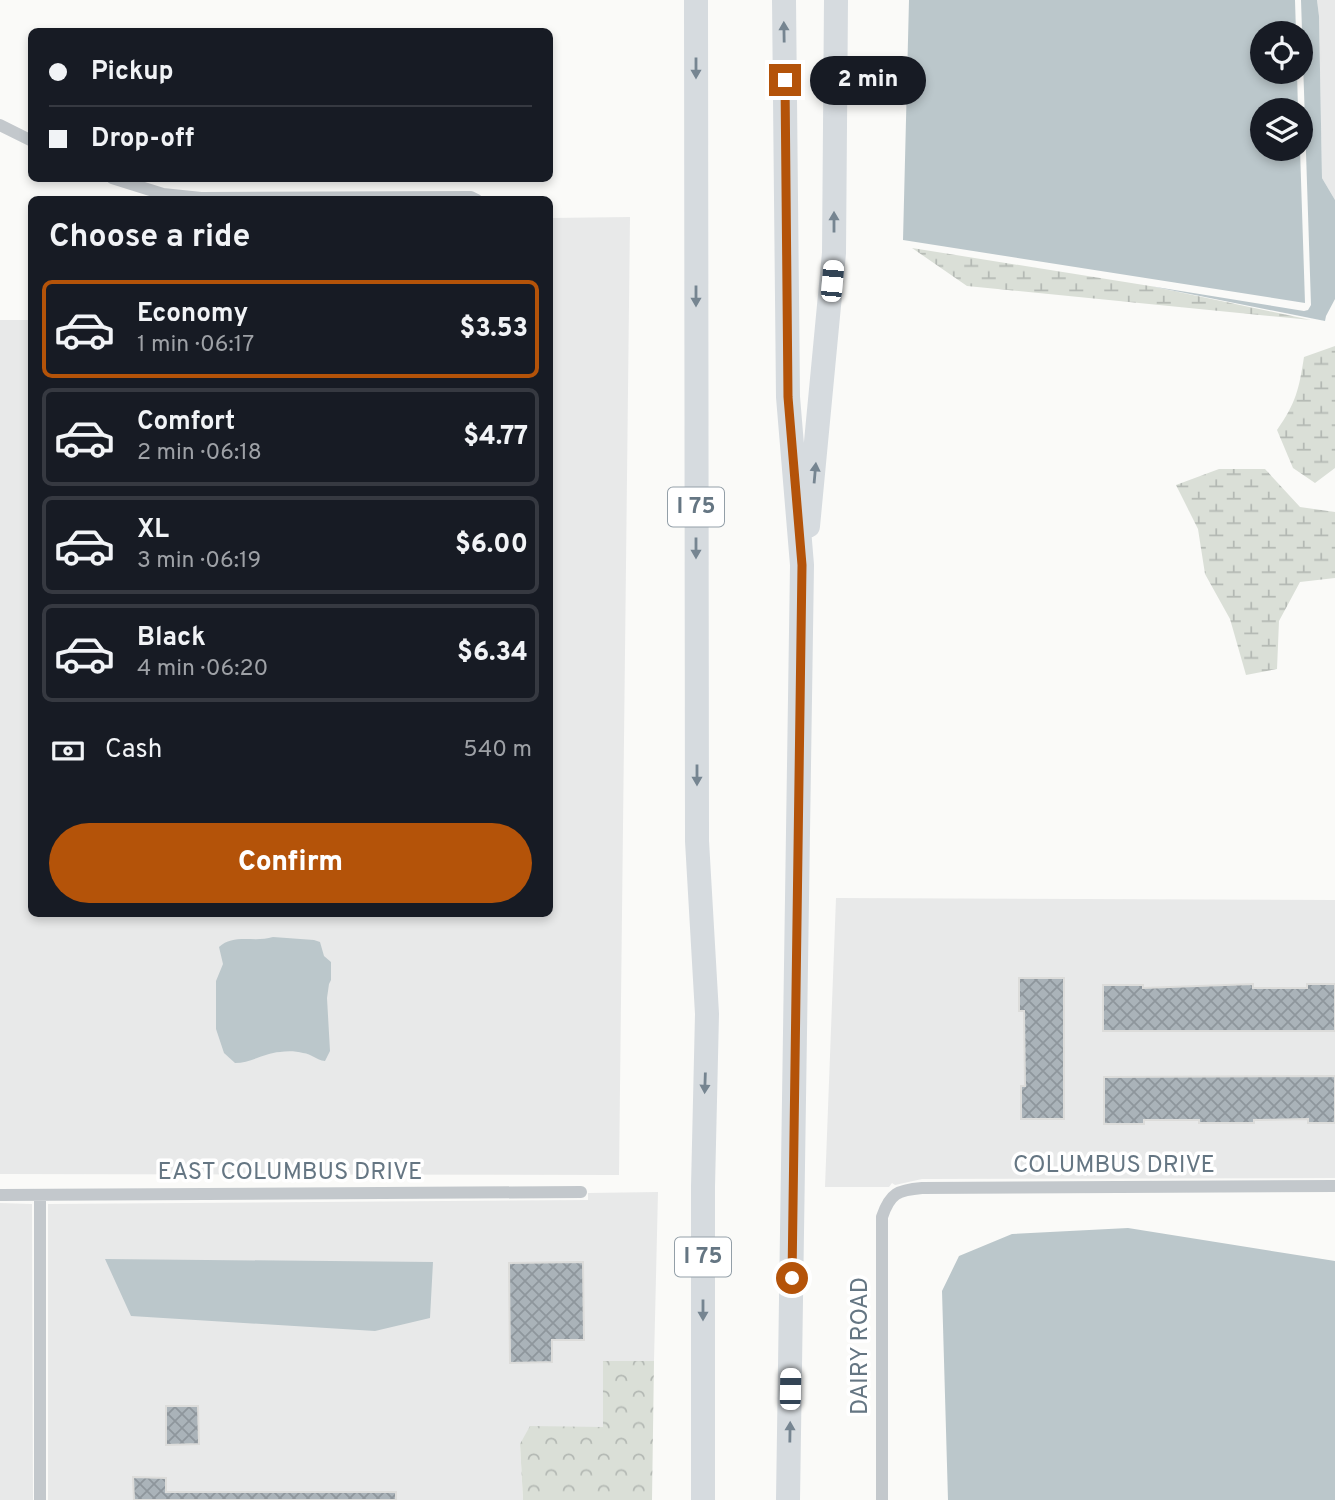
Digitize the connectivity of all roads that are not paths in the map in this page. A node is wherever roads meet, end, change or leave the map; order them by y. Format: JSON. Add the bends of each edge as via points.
{"nodes":[{"id":1,"x":696,"y":0,"type":"edge"},
{"id":2,"x":784,"y":0,"type":"edge"},
{"id":3,"x":836,"y":0,"type":"edge"},
{"id":4,"x":0,"y":125,"type":"edge"},
{"id":5,"x":28,"y":139,"type":"edge"},
{"id":6,"x":125,"y":182,"type":"edge"},
{"id":7,"x":182,"y":196,"type":"edge"},
{"id":8,"x":802,"y":565,"type":"junction"},
{"id":9,"x":1335,"y":1186,"type":"edge"},
{"id":10,"x":580,"y":1192,"type":"dead end"},
{"id":11,"x":0,"y":1195,"type":"edge"},
{"id":12,"x":40,"y":1195,"type":"junction"},
{"id":13,"x":893,"y":1195,"type":"joint"},
{"id":14,"x":40,"y":1500,"type":"edge"},
{"id":15,"x":703,"y":1500,"type":"edge"},
{"id":16,"x":788,"y":1500,"type":"edge"},
{"id":17,"x":882,"y":1500,"type":"edge"}],
"edges":[{"from":1,"to":15,"type":"highway","number":"I 75","one_way":true,"via":[[697,841],[707,1014]]},
{"from":8,"to":2,"type":"highway","one_way":true,"via":[[788,397]]},
{"from":8,"to":3,"type":"highway","one_way":true,"via":[[812,502],[834,253]]},
{"from":4,"to":5,"type":"street"},
{"from":6,"to":7,"type":"street"},
{"from":16,"to":8,"type":"highway","one_way":true},
{"from":9,"to":13,"type":"street","name":"COLUMBUS DRIVE","via":[[922,1188]]},
{"from":10,"to":12,"type":"street","name":"EAST COLUMBUS DRIVE"},
{"from":11,"to":12,"type":"street","name":"EAST COLUMBUS DRIVE"},
{"from":12,"to":14,"type":"street"},
{"from":13,"to":17,"type":"street","name":"DAIRY ROAD","via":[[882,1217]]}]}
